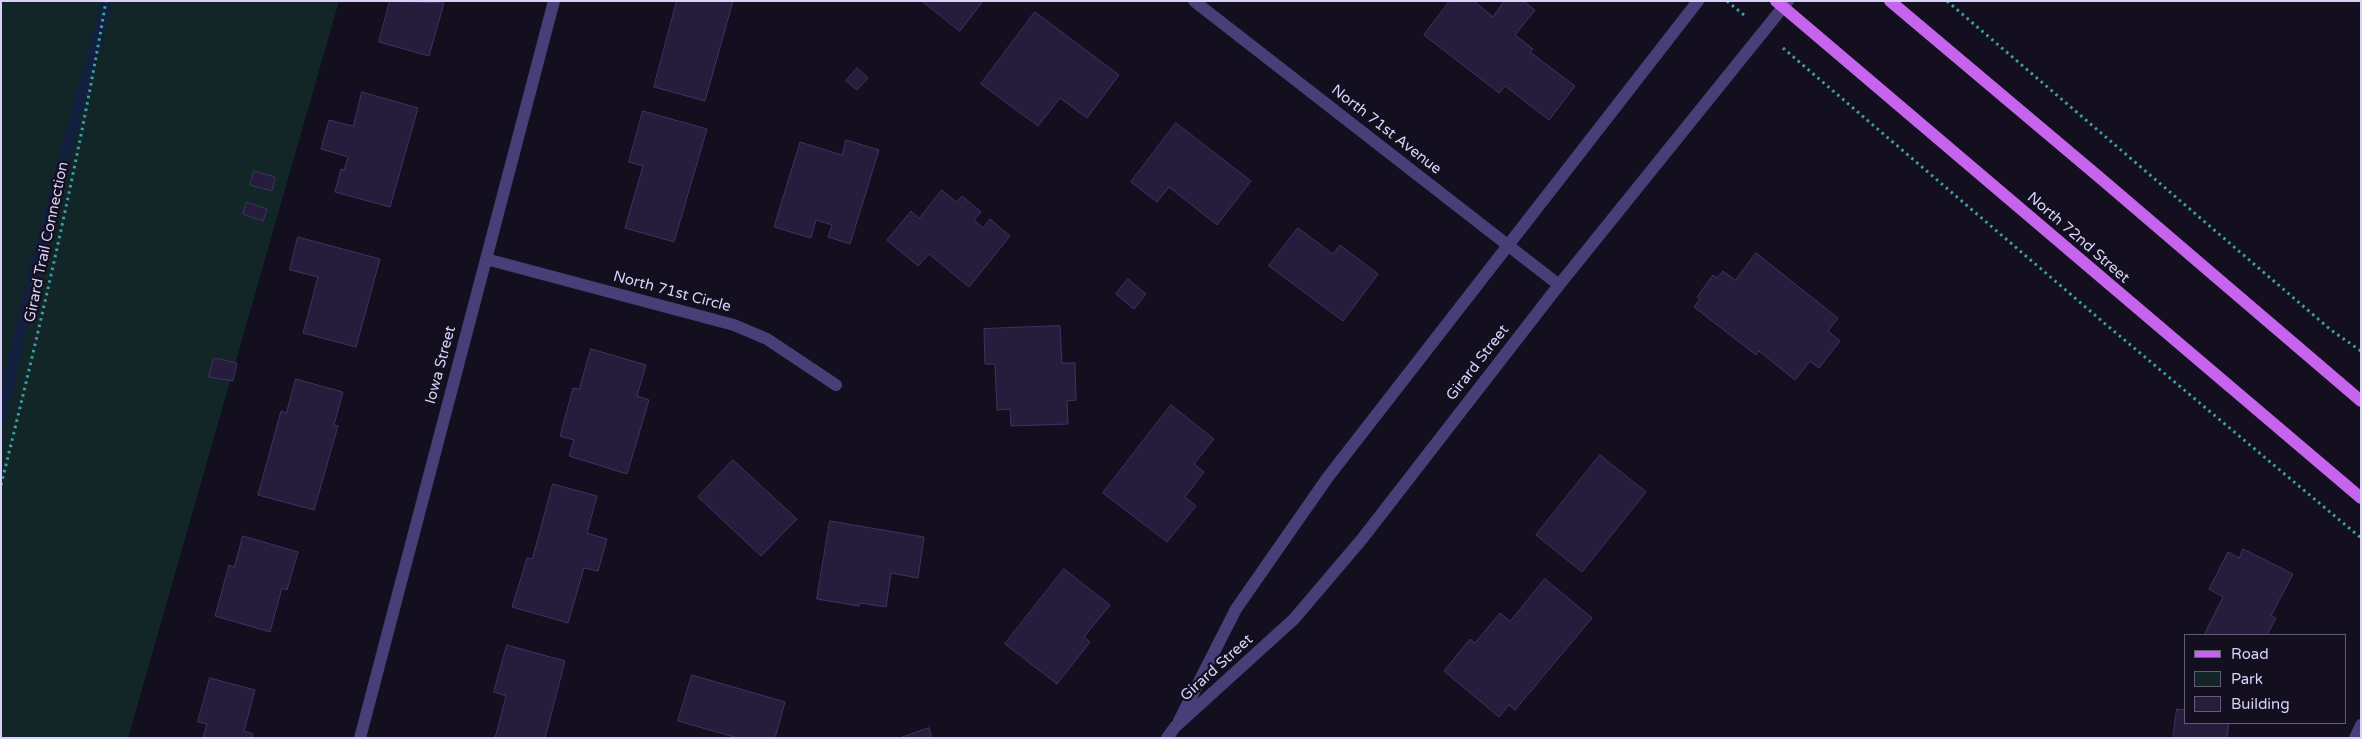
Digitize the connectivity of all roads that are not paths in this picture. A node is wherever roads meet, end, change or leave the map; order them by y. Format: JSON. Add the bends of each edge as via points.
{"nodes":[{"id":1,"x":554,"y":1,"type":"edge"},
{"id":2,"x":1194,"y":1,"type":"edge"},
{"id":3,"x":1698,"y":1,"type":"edge"},
{"id":4,"x":1890,"y":1,"type":"edge"},
{"id":5,"x":1782,"y":3,"type":"edge"},
{"id":6,"x":1508,"y":246,"type":"junction"},
{"id":7,"x":486,"y":259,"type":"junction"},
{"id":8,"x":1559,"y":285,"type":"junction"},
{"id":9,"x":836,"y":385,"type":"dead end"},
{"id":10,"x":2361,"y":401,"type":"edge"},
{"id":11,"x":2361,"y":498,"type":"edge"},
{"id":12,"x":2361,"y":725,"type":"edge"},
{"id":13,"x":1176,"y":727,"type":"junction"},
{"id":14,"x":360,"y":738,"type":"edge"},
{"id":15,"x":1167,"y":738,"type":"edge"},
{"id":16,"x":2356,"y":738,"type":"edge"}],
"edges":[{"from":1,"to":7,"type":"street","name":"Iowa Street"},
{"from":2,"to":6,"type":"street","name":"North 71st Avenue"},
{"from":3,"to":6,"type":"street","name":"Girard Street"},
{"from":4,"to":10,"type":"main road"},
{"from":5,"to":8,"type":"street","name":"Girard Street","via":[[1764,31]]},
{"from":5,"to":11,"type":"main road","name":"North 72nd Street"},
{"from":6,"to":8,"type":"street","name":"North 71st Avenue"},
{"from":6,"to":13,"type":"street","name":"Girard Street","via":[[1334,470],[1236,609]]},
{"from":7,"to":9,"type":"street","name":"North 71st Circle","via":[[734,325],[766,339]]},
{"from":7,"to":14,"type":"street","name":"Iowa Street"},
{"from":8,"to":13,"type":"street","name":"Girard Street","via":[[1362,539],[1294,619]]},
{"from":12,"to":16,"type":"street"},
{"from":13,"to":15,"type":"street","name":"Girard Street"}]}
